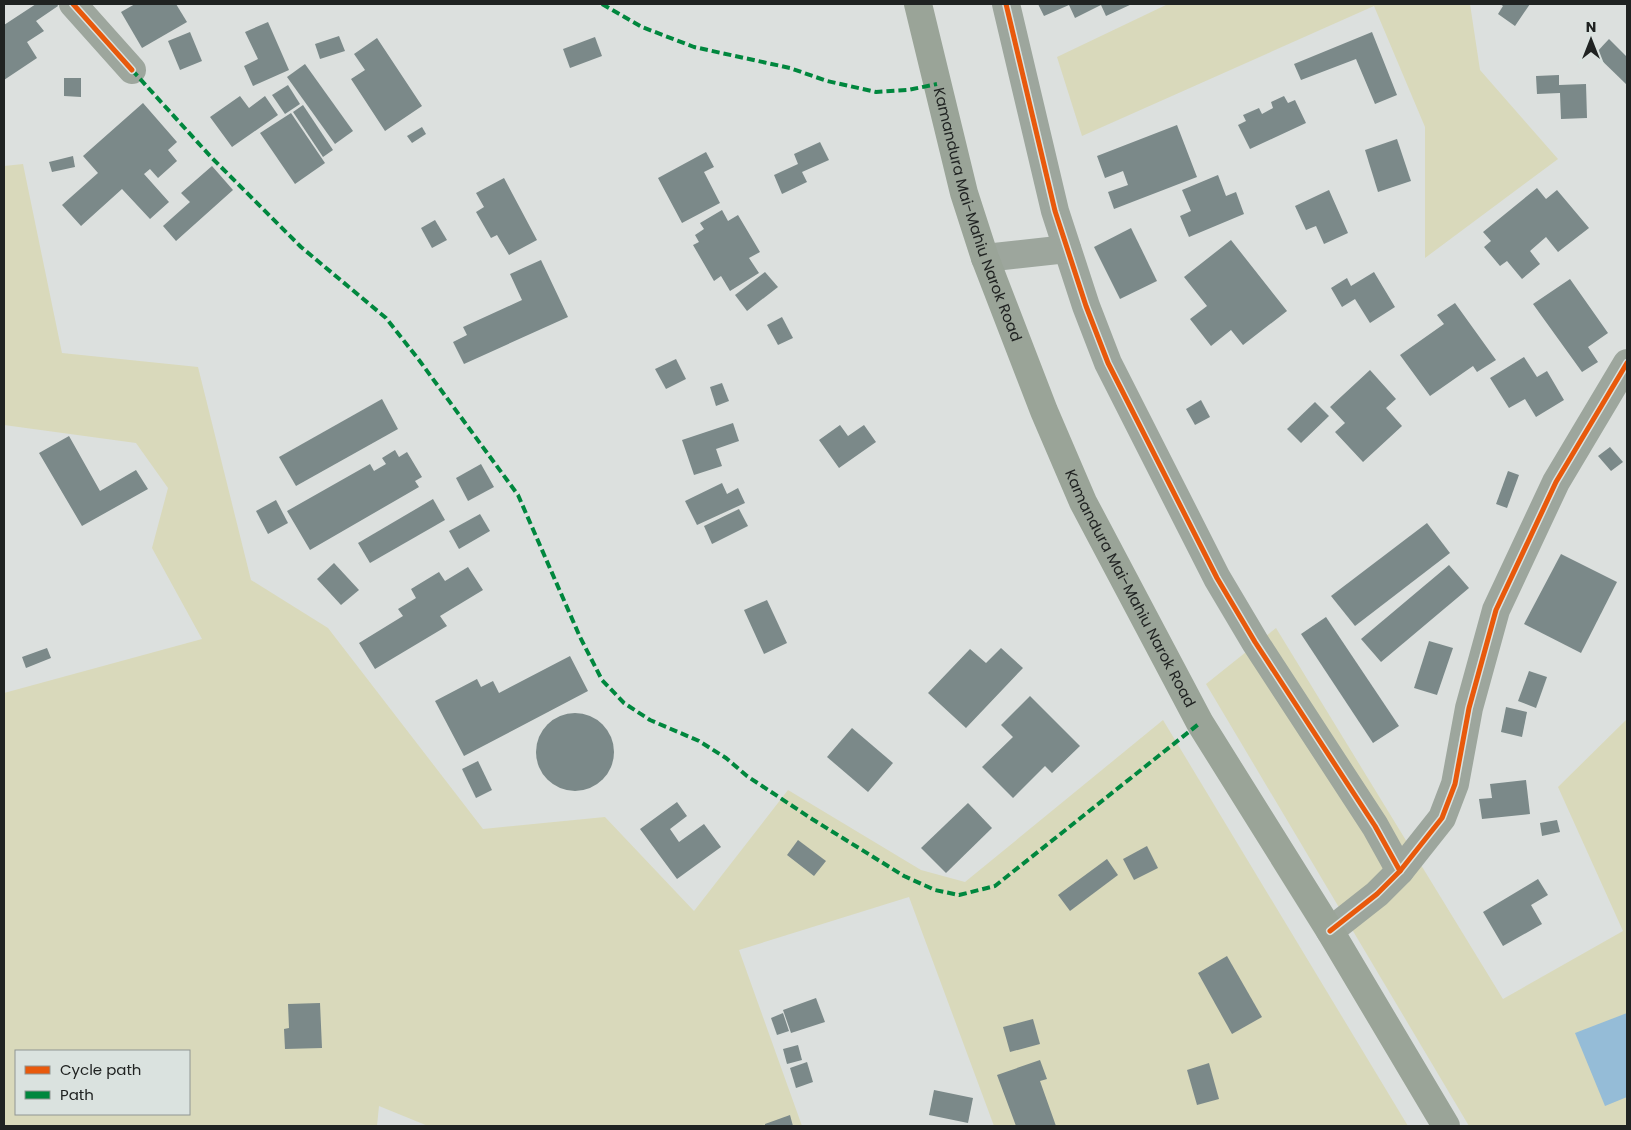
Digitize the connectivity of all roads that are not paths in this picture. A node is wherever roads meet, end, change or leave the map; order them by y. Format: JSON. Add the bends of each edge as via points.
{"nodes":[{"id":1,"x":918,"y":4,"type":"edge"},
{"id":2,"x":1006,"y":4,"type":"edge"},
{"id":3,"x":85,"y":8,"type":"edge"},
{"id":4,"x":132,"y":70,"type":"dead end"},
{"id":5,"x":1066,"y":249,"type":"junction"},
{"id":6,"x":985,"y":258,"type":"junction"},
{"id":7,"x":1627,"y":363,"type":"edge"},
{"id":8,"x":1400,"y":871,"type":"junction"},
{"id":9,"x":1330,"y":930,"type":"junction"},
{"id":10,"x":1446,"y":1126,"type":"edge"}],
"edges":[{"from":1,"to":6,"type":"highway","name":"Kamandura Mai-Mahiu Narok Road","via":[[964,193]]},
{"from":2,"to":5,"type":"street"},
{"from":3,"to":4,"type":"street"},
{"from":5,"to":6,"type":"street"},
{"from":5,"to":8,"type":"street","via":[[1108,362],[1217,578],[1375,826]]},
{"from":6,"to":9,"type":"highway","name":"Kamandura Mai-Mahiu Narok Road","via":[[1083,502],[1200,723]]},
{"from":7,"to":8,"type":"street","via":[[1556,482],[1496,610],[1468,708],[1455,784],[1442,818]]},
{"from":8,"to":9,"type":"street","via":[[1377,894]]},
{"from":9,"to":10,"type":"highway","name":"Kamandura Mai-Mahiu Narok Road"}]}
